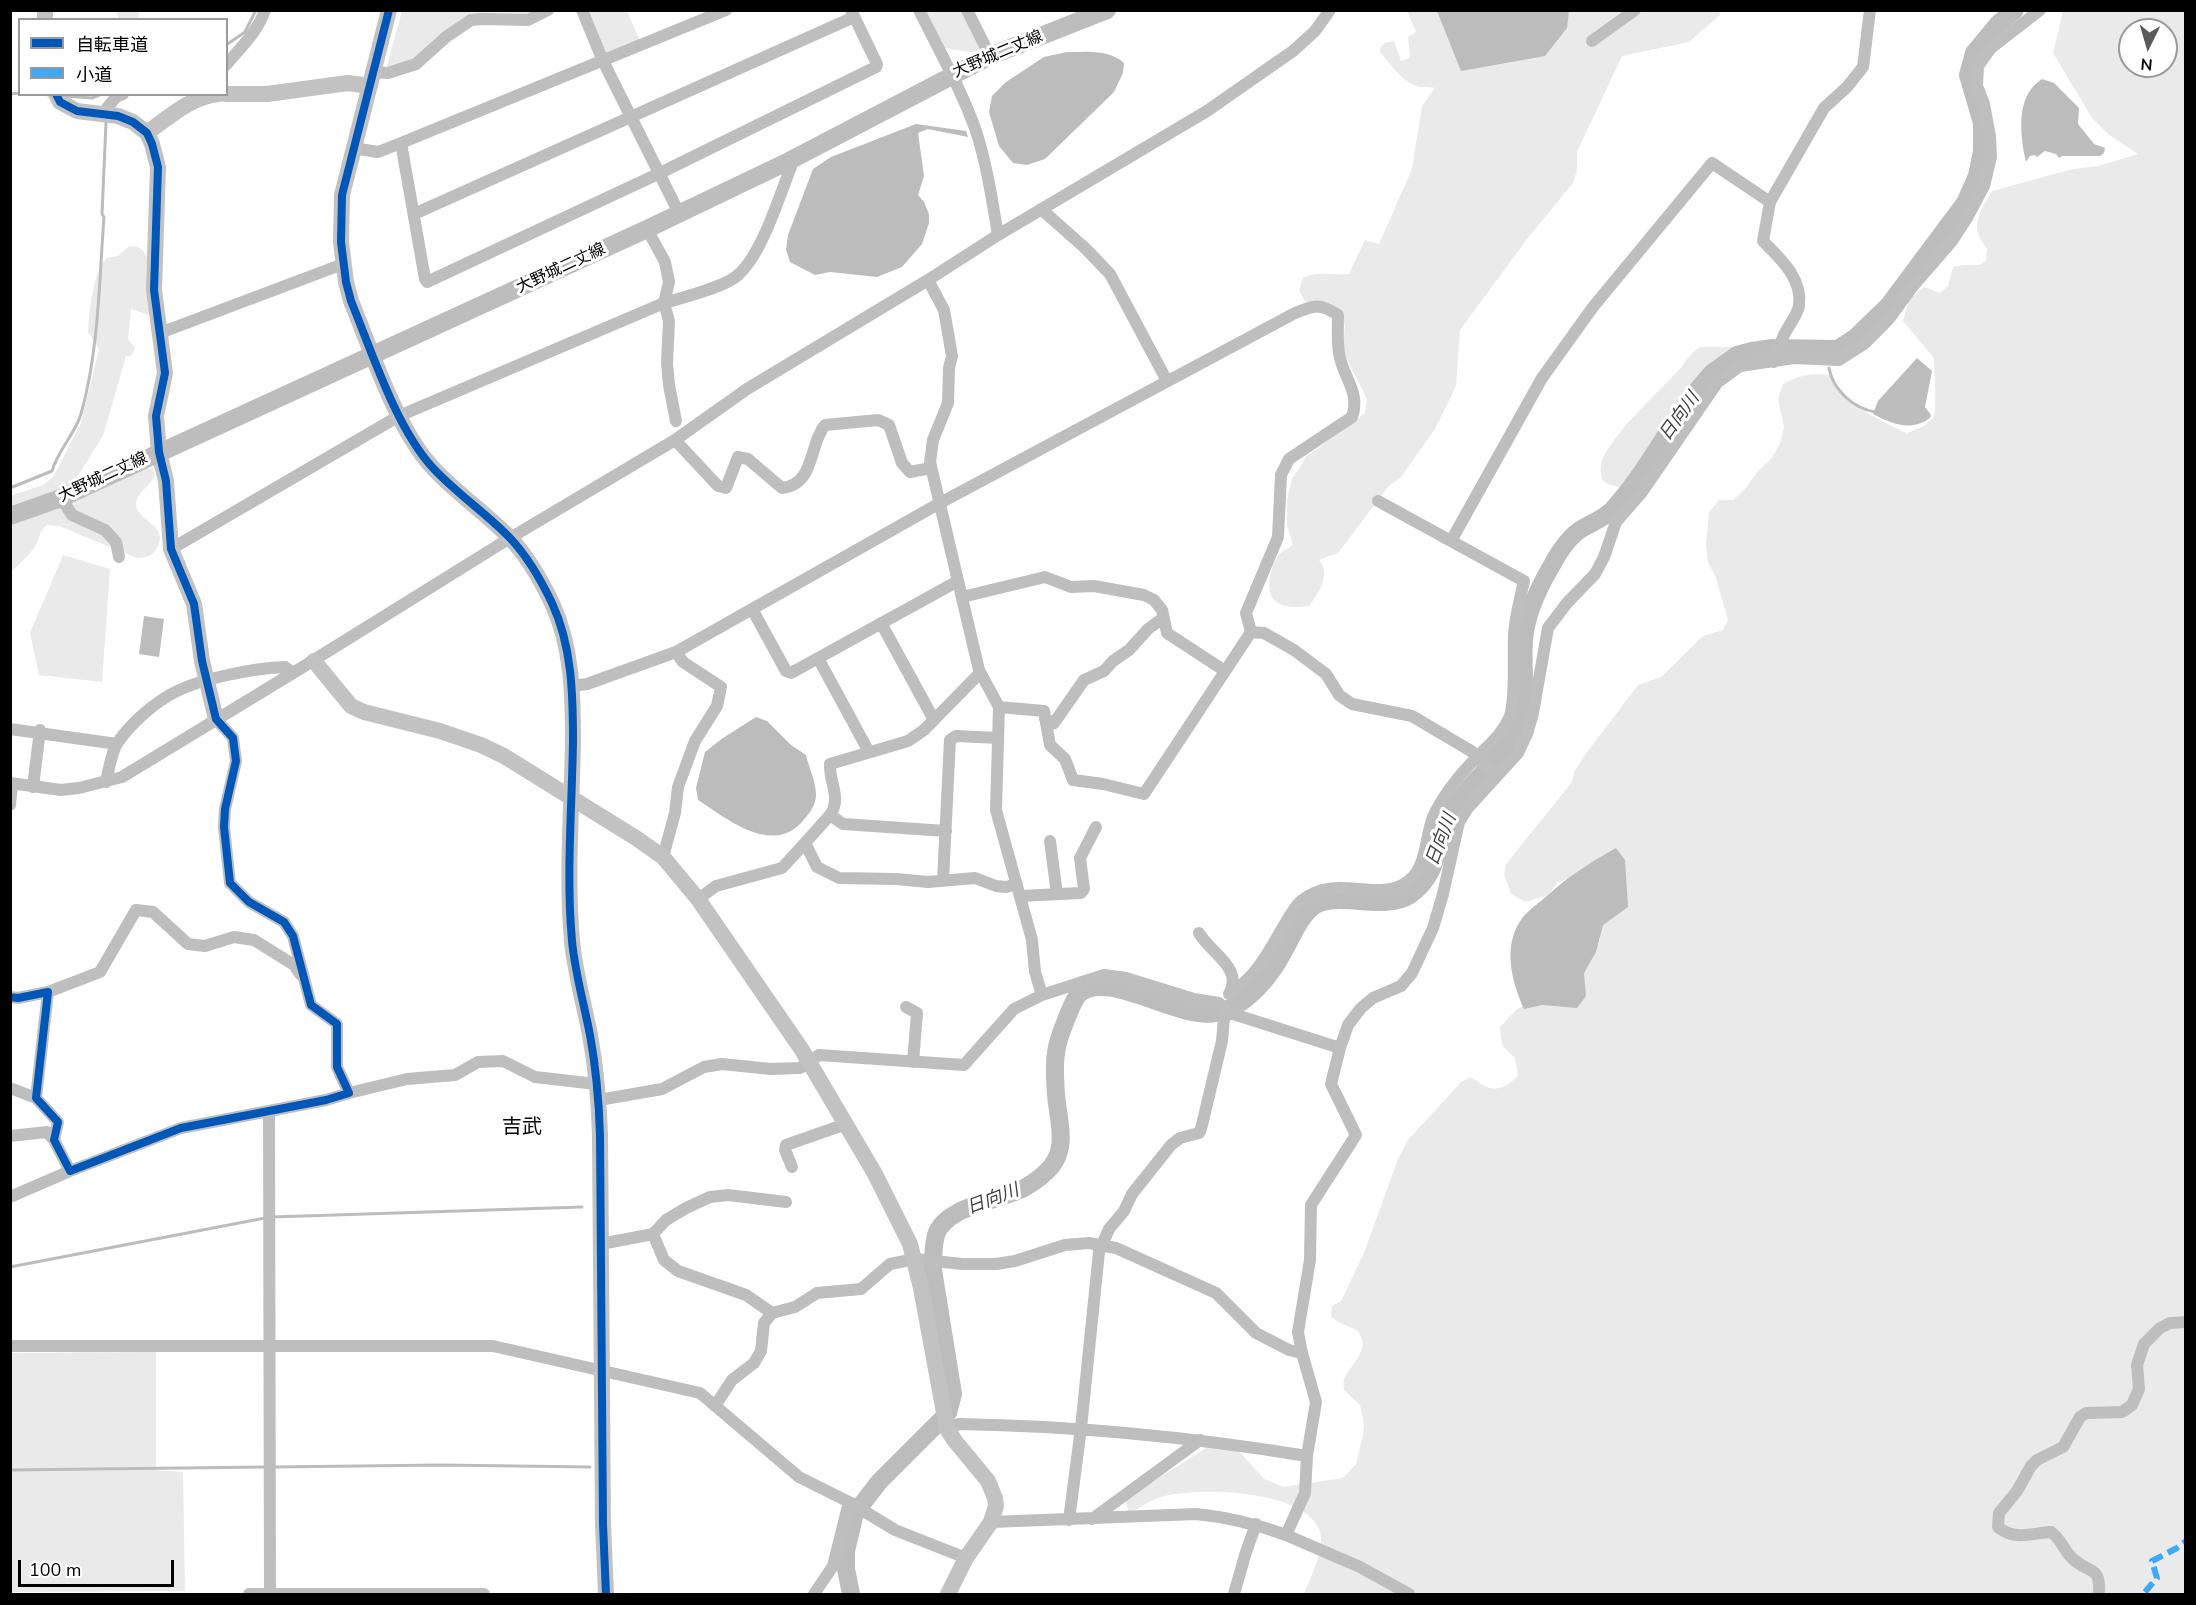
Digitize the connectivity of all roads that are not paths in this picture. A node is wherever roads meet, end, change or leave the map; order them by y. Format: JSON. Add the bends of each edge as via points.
{"nodes":[{"id":1,"x":265,"y":10,"type":"edge"},
{"id":2,"x":388,"y":10,"type":"edge"},
{"id":3,"x":548,"y":10,"type":"edge"},
{"id":4,"x":582,"y":10,"type":"edge"},
{"id":5,"x":726,"y":10,"type":"edge"},
{"id":6,"x":919,"y":10,"type":"edge"},
{"id":7,"x":967,"y":10,"type":"edge"},
{"id":8,"x":1107,"y":10,"type":"edge"},
{"id":9,"x":1330,"y":10,"type":"edge"},
{"id":10,"x":1635,"y":10,"type":"edge"},
{"id":11,"x":1870,"y":10,"type":"edge"},
{"id":12,"x":2040,"y":10,"type":"edge"},
{"id":13,"x":853,"y":14,"type":"edge"},
{"id":14,"x":1592,"y":41,"type":"dead end"},
{"id":15,"x":990,"y":56,"type":"junction"},
{"id":16,"x":228,"y":61,"type":"edge"},
{"id":17,"x":603,"y":61,"type":"junction"},
{"id":18,"x":952,"y":74,"type":"junction"},
{"id":19,"x":371,"y":79,"type":"junction"},
{"id":20,"x":228,"y":94,"type":"edge"},
{"id":21,"x":118,"y":96,"type":"edge"},
{"id":22,"x":208,"y":96,"type":"edge"},
{"id":23,"x":58,"y":98,"type":"edge"},
{"id":24,"x":107,"y":115,"type":"junction"},
{"id":25,"x":632,"y":117,"type":"junction"},
{"id":26,"x":147,"y":133,"type":"junction"},
{"id":27,"x":401,"y":143,"type":"junction"},
{"id":28,"x":353,"y":148,"type":"junction"},
{"id":29,"x":789,"y":161,"type":"junction"},
{"id":30,"x":660,"y":173,"type":"junction"},
{"id":31,"x":1770,"y":202,"type":"junction"},
{"id":32,"x":1041,"y":209,"type":"junction"},
{"id":33,"x":679,"y":213,"type":"junction"},
{"id":34,"x":414,"y":214,"type":"junction"},
{"id":35,"x":647,"y":229,"type":"junction"},
{"id":36,"x":998,"y":235,"type":"junction"},
{"id":37,"x":343,"y":264,"type":"junction"},
{"id":38,"x":928,"y":280,"type":"junction"},
{"id":39,"x":664,"y":303,"type":"junction"},
{"id":40,"x":160,"y":333,"type":"junction"},
{"id":41,"x":374,"y":355,"type":"junction"},
{"id":42,"x":1774,"y":362,"type":"junction"},
{"id":43,"x":1167,"y":381,"type":"junction"},
{"id":44,"x":399,"y":416,"type":"junction"},
{"id":45,"x":676,"y":421,"type":"dead end"},
{"id":46,"x":675,"y":440,"type":"junction"},
{"id":47,"x":159,"y":452,"type":"junction"},
{"id":48,"x":931,"y":468,"type":"junction"},
{"id":49,"x":61,"y":498,"type":"junction"},
{"id":50,"x":1378,"y":501,"type":"dead end"},
{"id":51,"x":940,"y":503,"type":"junction"},
{"id":52,"x":10,"y":516,"type":"edge"},
{"id":53,"x":510,"y":538,"type":"junction"},
{"id":54,"x":1451,"y":541,"type":"junction"},
{"id":55,"x":171,"y":549,"type":"junction"},
{"id":56,"x":119,"y":556,"type":"dead end"},
{"id":57,"x":958,"y":581,"type":"junction"},
{"id":58,"x":962,"y":597,"type":"junction"},
{"id":59,"x":752,"y":609,"type":"junction"},
{"id":60,"x":1164,"y":618,"type":"junction"},
{"id":61,"x":881,"y":623,"type":"junction"},
{"id":62,"x":1251,"y":632,"type":"junction"},
{"id":63,"x":676,"y":652,"type":"junction"},
{"id":64,"x":818,"y":658,"type":"junction"},
{"id":65,"x":314,"y":661,"type":"junction"},
{"id":66,"x":1226,"y":670,"type":"junction"},
{"id":67,"x":981,"y":673,"type":"junction"},
{"id":68,"x":293,"y":674,"type":"junction"},
{"id":69,"x":206,"y":682,"type":"junction"},
{"id":70,"x":572,"y":686,"type":"junction"},
{"id":71,"x":999,"y":707,"type":"junction"},
{"id":72,"x":216,"y":719,"type":"junction"},
{"id":73,"x":1045,"y":719,"type":"junction"},
{"id":74,"x":934,"y":720,"type":"junction"},
{"id":75,"x":10,"y":729,"type":"edge"},
{"id":76,"x":39,"y":732,"type":"junction"},
{"id":77,"x":998,"y":738,"type":"junction"},
{"id":78,"x":117,"y":744,"type":"junction"},
{"id":79,"x":868,"y":753,"type":"junction"},
{"id":80,"x":1478,"y":757,"type":"junction"},
{"id":81,"x":1497,"y":775,"type":"junction"},
{"id":82,"x":106,"y":782,"type":"junction"},
{"id":83,"x":11,"y":783,"type":"edge"},
{"id":84,"x":33,"y":787,"type":"junction"},
{"id":85,"x":572,"y":798,"type":"junction"},
{"id":86,"x":10,"y":805,"type":"edge"},
{"id":87,"x":830,"y":815,"type":"junction"},
{"id":88,"x":1096,"y":827,"type":"dead end"},
{"id":89,"x":945,"y":831,"type":"junction"},
{"id":90,"x":1050,"y":841,"type":"dead end"},
{"id":91,"x":805,"y":843,"type":"junction"},
{"id":92,"x":663,"y":857,"type":"junction"},
{"id":93,"x":943,"y":880,"type":"junction"},
{"id":94,"x":1018,"y":890,"type":"junction"},
{"id":95,"x":1057,"y":894,"type":"junction"},
{"id":96,"x":698,"y":899,"type":"junction"},
{"id":97,"x":1199,"y":933,"type":"dead end"},
{"id":98,"x":303,"y":977,"type":"junction"},
{"id":99,"x":48,"y":992,"type":"junction"},
{"id":100,"x":1230,"y":994,"type":"junction"},
{"id":101,"x":1042,"y":995,"type":"junction"},
{"id":102,"x":10,"y":997,"type":"edge"},
{"id":103,"x":1220,"y":1003,"type":"junction"},
{"id":104,"x":906,"y":1007,"type":"dead end"},
{"id":105,"x":1230,"y":1013,"type":"junction"},
{"id":106,"x":1340,"y":1048,"type":"junction"},
{"id":107,"x":809,"y":1062,"type":"junction"},
{"id":108,"x":913,"y":1062,"type":"junction"},
{"id":109,"x":10,"y":1088,"type":"edge"},
{"id":110,"x":349,"y":1092,"type":"junction"},
{"id":111,"x":597,"y":1092,"type":"junction"},
{"id":112,"x":36,"y":1098,"type":"junction"},
{"id":113,"x":268,"y":1111,"type":"junction"},
{"id":114,"x":846,"y":1124,"type":"junction"},
{"id":115,"x":10,"y":1136,"type":"edge"},
{"id":116,"x":54,"y":1140,"type":"junction"},
{"id":117,"x":792,"y":1167,"type":"dead end"},
{"id":118,"x":70,"y":1171,"type":"junction"},
{"id":119,"x":10,"y":1197,"type":"edge"},
{"id":120,"x":786,"y":1202,"type":"dead end"},
{"id":121,"x":653,"y":1234,"type":"junction"},
{"id":122,"x":601,"y":1244,"type":"junction"},
{"id":123,"x":1102,"y":1246,"type":"junction"},
{"id":124,"x":920,"y":1259,"type":"junction"},
{"id":125,"x":772,"y":1313,"type":"junction"},
{"id":126,"x":2186,"y":1323,"type":"edge"},
{"id":127,"x":268,"y":1345,"type":"junction"},
{"id":128,"x":10,"y":1346,"type":"edge"},
{"id":129,"x":1302,"y":1353,"type":"junction"},
{"id":130,"x":602,"y":1370,"type":"junction"},
{"id":131,"x":715,"y":1406,"type":"junction"},
{"id":132,"x":946,"y":1427,"type":"junction"},
{"id":133,"x":1081,"y":1428,"type":"junction"},
{"id":134,"x":1200,"y":1440,"type":"junction"},
{"id":135,"x":1307,"y":1456,"type":"junction"},
{"id":136,"x":849,"y":1502,"type":"junction"},
{"id":137,"x":1069,"y":1520,"type":"junction"},
{"id":138,"x":1091,"y":1520,"type":"junction"},
{"id":139,"x":991,"y":1522,"type":"junction"},
{"id":140,"x":1256,"y":1524,"type":"junction"},
{"id":141,"x":1286,"y":1535,"type":"junction"},
{"id":142,"x":966,"y":1558,"type":"junction"},
{"id":143,"x":249,"y":1594,"type":"edge"},
{"id":144,"x":270,"y":1594,"type":"edge"},
{"id":145,"x":484,"y":1594,"type":"edge"},
{"id":146,"x":606,"y":1594,"type":"edge"},
{"id":147,"x":814,"y":1594,"type":"edge"},
{"id":148,"x":948,"y":1594,"type":"edge"},
{"id":149,"x":1234,"y":1594,"type":"edge"},
{"id":150,"x":1409,"y":1594,"type":"edge"},
{"id":151,"x":2099,"y":1594,"type":"edge"}],
"edges":[{"from":1,"to":16,"type":"street","via":[[248,42]]},
{"from":2,"to":19,"type":"street"},
{"from":3,"to":19,"type":"street","via":[[528,20],[471,20],[416,64]]},
{"from":4,"to":17,"type":"street"},
{"from":5,"to":17,"type":"street"},
{"from":6,"to":18,"type":"street"},
{"from":7,"to":15,"type":"street"},
{"from":8,"to":15,"type":"main road","name":"大野城二丈線"},
{"from":9,"to":32,"type":"street","via":[[1315,31],[1284,58],[1207,111]]},
{"from":10,"to":14,"type":"street"},
{"from":11,"to":31,"type":"street","via":[[1863,67],[1824,108]]},
{"from":12,"to":42,"type":"street","via":[[1991,48],[1978,66],[1977,86],[1986,115],[1991,158],[1984,186],[1952,241],[1889,319],[1853,352],[1839,360],[1794,358]]},
{"from":13,"to":25,"type":"street"},
{"from":13,"to":30,"type":"street","via":[[876,67]]},
{"from":15,"to":18,"type":"main road","name":"大野城二丈線"},
{"from":17,"to":25,"type":"street"},
{"from":17,"to":27,"type":"street"},
{"from":18,"to":29,"type":"main road","name":"大野城二丈線"},
{"from":18,"to":36,"type":"street","via":[[976,131]]},
{"from":19,"to":20,"type":"street","via":[[267,94]]},
{"from":19,"to":28,"type":"street"},
{"from":21,"to":24,"type":"street","via":[[107,108]]},
{"from":22,"to":26,"type":"street","via":[[194,101]]},
{"from":23,"to":24,"type":"street","via":[[76,111]]},
{"from":24,"to":26,"type":"street","via":[[133,122]]},
{"from":25,"to":30,"type":"street"},
{"from":25,"to":34,"type":"street"},
{"from":26,"to":40,"type":"street","via":[[158,167],[154,290]]},
{"from":27,"to":28,"type":"street","via":[[378,152]]},
{"from":27,"to":34,"type":"street"},
{"from":28,"to":37,"type":"street","via":[[340,218]]},
{"from":29,"to":33,"type":"main road","name":"大野城二丈線"},
{"from":29,"to":39,"type":"street","via":[[791,166],[756,254],[737,276]]},
{"from":30,"to":33,"type":"street"},
{"from":30,"to":34,"type":"street","via":[[427,282]]},
{"from":31,"to":42,"type":"street","via":[[1763,241],[1792,274],[1799,297],[1798,308]]},
{"from":31,"to":54,"type":"street","via":[[1712,163],[1593,307],[1542,378]]},
{"from":32,"to":36,"type":"street"},
{"from":32,"to":43,"type":"street","via":[[1110,274]]},
{"from":33,"to":35,"type":"main road","name":"大野城二丈線"},
{"from":35,"to":39,"type":"street","via":[[665,262],[669,282]]},
{"from":35,"to":41,"type":"main road","name":"大野城二丈線"},
{"from":36,"to":38,"type":"street"},
{"from":37,"to":40,"type":"street"},
{"from":37,"to":41,"type":"street","via":[[351,301]]},
{"from":38,"to":46,"type":"street","via":[[747,389]]},
{"from":38,"to":48,"type":"street","via":[[944,310],[952,356],[948,403],[933,440]]},
{"from":39,"to":44,"type":"street"},
{"from":39,"to":45,"type":"street","via":[[669,321],[669,385]]},
{"from":40,"to":47,"type":"street","via":[[165,373],[156,416]]},
{"from":41,"to":44,"type":"street"},
{"from":41,"to":47,"type":"main road","name":"大野城二丈線"},
{"from":42,"to":81,"type":"street","via":[[1740,366],[1717,383],[1642,492],[1616,522],[1595,574],[1548,628],[1527,734],[1518,753]]},
{"from":43,"to":51,"type":"street"},
{"from":43,"to":62,"type":"street","via":[[1311,306],[1321,306],[1338,315],[1339,355],[1354,393],[1355,408],[1352,417],[1289,459],[1281,475],[1278,537],[1246,612]]},
{"from":44,"to":53,"type":"street","via":[[432,467]]},
{"from":44,"to":55,"type":"street"},
{"from":46,"to":48,"type":"street","via":[[718,486],[726,488],[738,457],[747,459],[782,488],[790,487],[811,464],[817,434],[825,425],[878,420],[889,425],[902,463],[910,471]]},
{"from":46,"to":53,"type":"street"},
{"from":47,"to":49,"type":"main road","name":"大野城二丈線"},
{"from":47,"to":55,"type":"street","via":[[166,481]]},
{"from":48,"to":51,"type":"street"},
{"from":49,"to":52,"type":"main road","name":"大野城二丈線"},
{"from":49,"to":56,"type":"street","via":[[72,515],[105,530],[116,542]]},
{"from":50,"to":54,"type":"street"},
{"from":51,"to":57,"type":"street"},
{"from":51,"to":59,"type":"street"},
{"from":53,"to":65,"type":"street"},
{"from":53,"to":70,"type":"street","via":[[540,578],[553,605],[563,632]]},
{"from":54,"to":80,"type":"street","via":[[1524,581],[1514,632],[1510,715],[1499,737]]},
{"from":55,"to":69,"type":"street","via":[[194,604]]},
{"from":57,"to":58,"type":"street"},
{"from":57,"to":61,"type":"street"},
{"from":58,"to":60,"type":"street","via":[[1045,577],[1071,588],[1094,585],[1144,595],[1154,600]]},
{"from":58,"to":67,"type":"street"},
{"from":59,"to":63,"type":"street"},
{"from":59,"to":64,"type":"street","via":[[786,671],[791,673]]},
{"from":60,"to":66,"type":"street","via":[[1167,633]]},
{"from":60,"to":73,"type":"street","via":[[1104,671],[1084,680],[1054,723]]},
{"from":61,"to":64,"type":"street"},
{"from":61,"to":74,"type":"street"},
{"from":62,"to":66,"type":"street"},
{"from":62,"to":80,"type":"street","via":[[1264,633],[1294,650],[1326,674],[1339,695],[1352,704],[1412,716]]},
{"from":63,"to":70,"type":"street"},
{"from":63,"to":92,"type":"street","via":[[683,662],[722,687],[717,706],[695,741],[678,787]]},
{"from":64,"to":79,"type":"street"},
{"from":65,"to":68,"type":"street"},
{"from":65,"to":85,"type":"street","via":[[351,706],[481,745]]},
{"from":66,"to":73,"type":"street","via":[[1144,794],[1074,780],[1065,759],[1050,745]]},
{"from":67,"to":71,"type":"street"},
{"from":67,"to":74,"type":"street"},
{"from":68,"to":69,"type":"street","via":[[285,667],[264,668]]},
{"from":68,"to":72,"type":"street"},
{"from":69,"to":72,"type":"street"},
{"from":69,"to":78,"type":"street","via":[[177,691],[142,715]]},
{"from":70,"to":85,"type":"street"},
{"from":71,"to":73,"type":"street","via":[[1044,711]]},
{"from":71,"to":77,"type":"street"},
{"from":72,"to":82,"type":"street","via":[[122,777]]},
{"from":72,"to":98,"type":"street","via":[[233,738],[236,761],[224,827],[230,883],[249,902],[284,922],[293,936]]},
{"from":74,"to":79,"type":"street","via":[[908,741]]},
{"from":75,"to":76,"type":"street"},
{"from":76,"to":78,"type":"street"},
{"from":76,"to":84,"type":"street"},
{"from":77,"to":89,"type":"street","via":[[956,736],[950,740]]},
{"from":77,"to":94,"type":"street","via":[[996,810]]},
{"from":78,"to":82,"type":"street"},
{"from":79,"to":87,"type":"street","via":[[830,764],[836,807]]},
{"from":80,"to":81,"type":"street"},
{"from":80,"to":100,"type":"street","via":[[1453,785],[1433,817],[1418,872],[1402,885],[1386,889],[1335,887],[1317,891],[1301,901],[1259,969]]},
{"from":81,"to":106,"type":"street","via":[[1459,822],[1440,906],[1412,973],[1401,986],[1361,1008],[1348,1025]]},
{"from":82,"to":84,"type":"street","via":[[70,789]]},
{"from":83,"to":84,"type":"street"},
{"from":83,"to":86,"type":"street"},
{"from":85,"to":92,"type":"street"},
{"from":85,"to":111,"type":"street","via":[[572,941]]},
{"from":87,"to":89,"type":"street","via":[[843,824]]},
{"from":87,"to":91,"type":"street"},
{"from":88,"to":95,"type":"street","via":[[1080,858],[1084,889],[1081,893]]},
{"from":89,"to":93,"type":"street"},
{"from":90,"to":95,"type":"street"},
{"from":91,"to":93,"type":"street","via":[[817,867],[839,878]]},
{"from":91,"to":96,"type":"street","via":[[782,868],[716,886]]},
{"from":92,"to":96,"type":"street"},
{"from":93,"to":94,"type":"street","via":[[975,878]]},
{"from":94,"to":95,"type":"street"},
{"from":94,"to":101,"type":"street"},
{"from":96,"to":107,"type":"street"},
{"from":97,"to":100,"type":"street","via":[[1231,970],[1234,980]]},
{"from":98,"to":99,"type":"street","via":[[294,965],[254,940],[234,937],[205,946],[188,944],[153,912],[136,910],[100,972]]},
{"from":98,"to":110,"type":"street","via":[[311,1005],[337,1024],[337,1068]]},
{"from":99,"to":102,"type":"street"},
{"from":99,"to":112,"type":"street"},
{"from":100,"to":103,"type":"street"},
{"from":101,"to":103,"type":"street","via":[[1104,975]]},
{"from":101,"to":108,"type":"street","via":[[1014,1009],[964,1065]]},
{"from":103,"to":105,"type":"street"},
{"from":104,"to":108,"type":"street","via":[[917,1013]]},
{"from":105,"to":106,"type":"street"},
{"from":105,"to":123,"type":"street","via":[[1224,1018],[1202,1129],[1171,1145],[1132,1194]]},
{"from":106,"to":129,"type":"street","via":[[1332,1084],[1356,1135],[1311,1205],[1310,1260],[1299,1332]]},
{"from":107,"to":108,"type":"street","via":[[819,1055]]},
{"from":107,"to":111,"type":"street","via":[[800,1068],[771,1069],[713,1065],[662,1089]]},
{"from":107,"to":114,"type":"street"},
{"from":109,"to":112,"type":"street"},
{"from":110,"to":111,"type":"street","via":[[407,1079],[455,1075],[478,1062],[503,1061],[535,1077]]},
{"from":110,"to":113,"type":"street"},
{"from":111,"to":122,"type":"street"},
{"from":112,"to":116,"type":"street","via":[[58,1122]]},
{"from":113,"to":118,"type":"street","via":[[181,1128]]},
{"from":113,"to":127,"type":"street"},
{"from":114,"to":117,"type":"street","via":[[786,1145],[784,1150]]},
{"from":114,"to":124,"type":"street"},
{"from":115,"to":116,"type":"street","via":[[47,1132]]},
{"from":116,"to":118,"type":"street"},
{"from":118,"to":119,"type":"street"},
{"from":120,"to":121,"type":"street","via":[[728,1195],[710,1197],[666,1220]]},
{"from":121,"to":122,"type":"street"},
{"from":121,"to":125,"type":"street","via":[[664,1260],[678,1271],[746,1295]]},
{"from":122,"to":130,"type":"street"},
{"from":123,"to":124,"type":"street","via":[[1065,1245],[996,1264]]},
{"from":123,"to":129,"type":"street","via":[[1116,1248],[1216,1293],[1256,1333]]},
{"from":123,"to":133,"type":"street"},
{"from":124,"to":125,"type":"street","via":[[890,1264],[861,1288],[817,1293],[795,1307]]},
{"from":124,"to":132,"type":"street"},
{"from":125,"to":131,"type":"street","via":[[764,1323],[761,1351],[754,1363],[732,1380]]},
{"from":126,"to":151,"type":"street","via":[[2170,1323],[2160,1328],[2144,1344],[2137,1365],[2139,1389],[2132,1405],[2122,1412],[2086,1413],[2080,1417],[2063,1447],[2031,1466],[2000,1513],[1998,1527],[2004,1532],[2022,1536],[2051,1532],[2060,1538],[2072,1559],[2096,1572]]},
{"from":127,"to":128,"type":"street"},
{"from":127,"to":130,"type":"street","via":[[493,1346]]},
{"from":127,"to":144,"type":"street"},
{"from":129,"to":135,"type":"street","via":[[1316,1402]]},
{"from":130,"to":131,"type":"street","via":[[700,1393]]},
{"from":130,"to":146,"type":"street"},
{"from":131,"to":136,"type":"street","via":[[799,1477]]},
{"from":132,"to":133,"type":"street","via":[[958,1424]]},
{"from":132,"to":139,"type":"street","via":[[988,1481],[995,1498]]},
{"from":133,"to":134,"type":"street"},
{"from":133,"to":137,"type":"street"},
{"from":134,"to":135,"type":"street"},
{"from":134,"to":138,"type":"street"},
{"from":135,"to":141,"type":"street","via":[[1305,1493]]},
{"from":136,"to":142,"type":"street","via":[[894,1530]]},
{"from":136,"to":147,"type":"street","via":[[833,1566]]},
{"from":137,"to":138,"type":"street"},
{"from":137,"to":139,"type":"street"},
{"from":138,"to":140,"type":"street","via":[[1196,1514]]},
{"from":139,"to":142,"type":"street"},
{"from":140,"to":141,"type":"street"},
{"from":140,"to":149,"type":"street"},
{"from":141,"to":150,"type":"street","via":[[1360,1567]]},
{"from":142,"to":148,"type":"street"},
{"from":143,"to":144,"type":"street"},
{"from":144,"to":145,"type":"street"}]}
